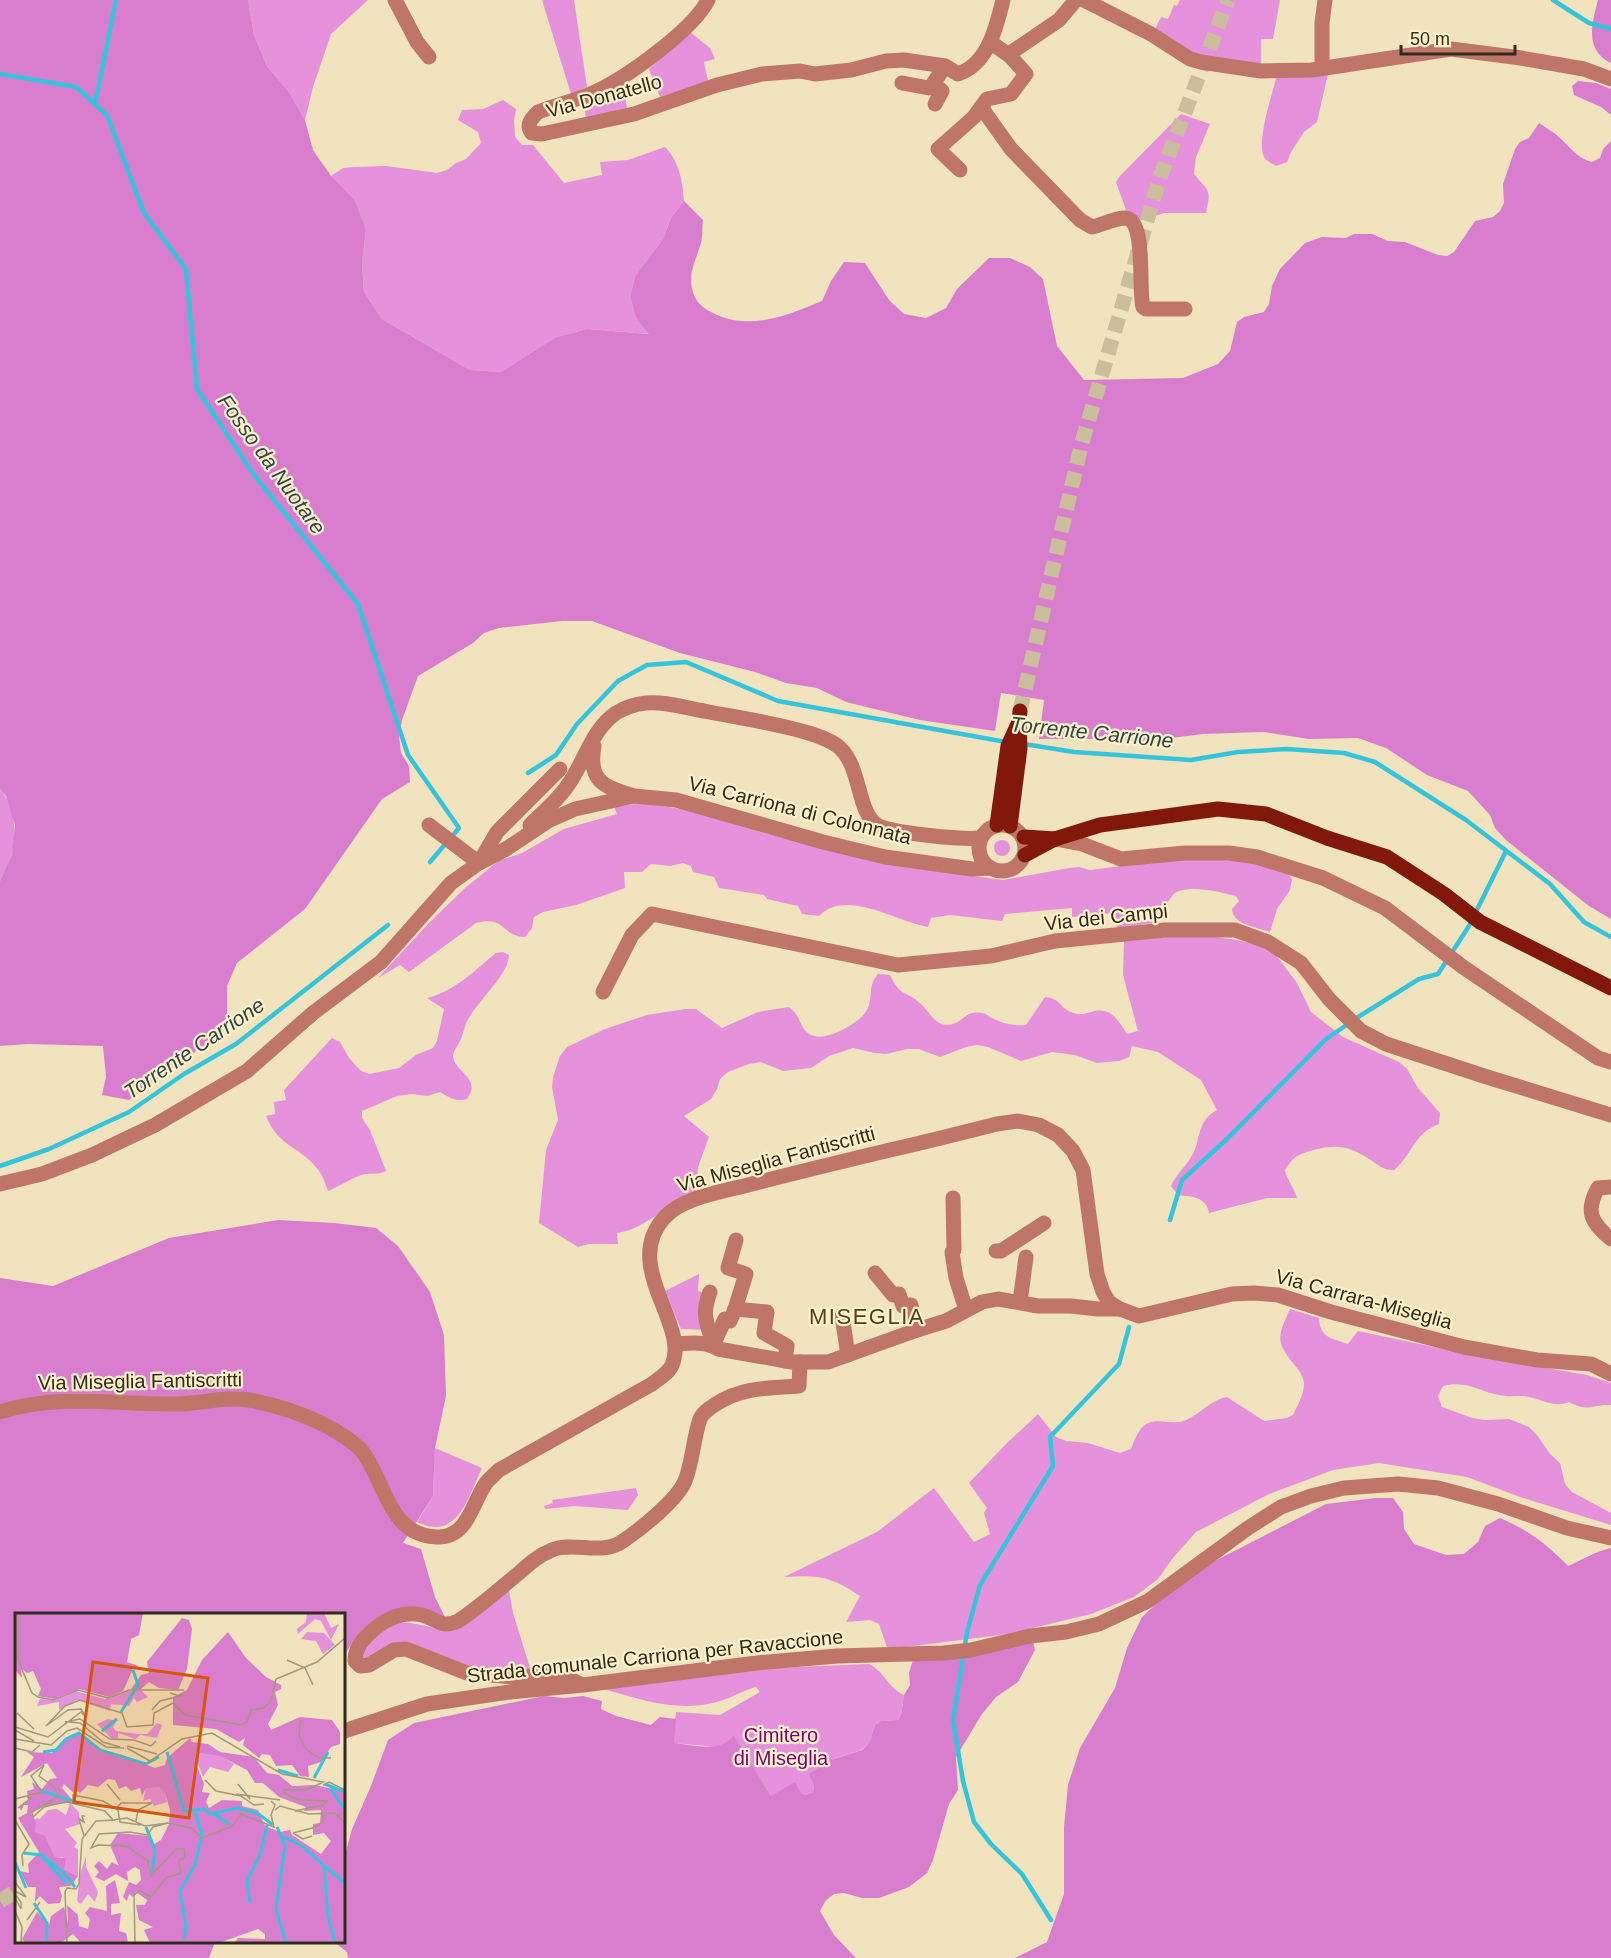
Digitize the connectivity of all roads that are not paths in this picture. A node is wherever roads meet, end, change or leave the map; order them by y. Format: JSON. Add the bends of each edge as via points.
{"nodes":[{"id":1,"x":395,"y":0,"type":"edge"},
{"id":2,"x":708,"y":0,"type":"edge"},
{"id":3,"x":1003,"y":0,"type":"edge"},
{"id":4,"x":1076,"y":0,"type":"edge"},
{"id":5,"x":1084,"y":0,"type":"edge"},
{"id":6,"x":1325,"y":0,"type":"edge"},
{"id":7,"x":990,"y":42,"type":"junction"},
{"id":8,"x":1009,"y":54,"type":"junction"},
{"id":9,"x":429,"y":57,"type":"dead end"},
{"id":10,"x":945,"y":66,"type":"junction"},
{"id":11,"x":1322,"y":67,"type":"junction"},
{"id":12,"x":1611,"y":79,"type":"edge"},
{"id":13,"x":902,"y":83,"type":"dead end"},
{"id":14,"x":933,"y":84,"type":"junction"},
{"id":15,"x":935,"y":104,"type":"dead end"},
{"id":16,"x":981,"y":107,"type":"junction"},
{"id":17,"x":960,"y":170,"type":"dead end"},
{"id":18,"x":1185,"y":309,"type":"dead end"},
{"id":19,"x":1020,"y":717,"type":"tunnel mouth"},
{"id":20,"x":597,"y":735,"type":"junction"},
{"id":21,"x":560,"y":769,"type":"dead end"},
{"id":22,"x":634,"y":796,"type":"junction"},
{"id":23,"x":429,"y":825,"type":"dead end"},
{"id":24,"x":1004,"y":825,"type":"junction"},
{"id":25,"x":1024,"y":837,"type":"junction"},
{"id":26,"x":981,"y":838,"type":"junction"},
{"id":27,"x":1055,"y":839,"type":"junction"},
{"id":28,"x":506,"y":849,"type":"junction"},
{"id":29,"x":1025,"y":855,"type":"junction"},
{"id":30,"x":479,"y":863,"type":"junction"},
{"id":31,"x":991,"y":868,"type":"junction"},
{"id":32,"x":1611,"y":988,"type":"edge"},
{"id":33,"x":603,"y":992,"type":"dead end"},
{"id":34,"x":1611,"y":1062,"type":"edge"},
{"id":35,"x":1611,"y":1114,"type":"edge"},
{"id":36,"x":0,"y":1184,"type":"edge"},
{"id":37,"x":1611,"y":1187,"type":"edge"},
{"id":38,"x":953,"y":1197,"type":"dead end"},
{"id":39,"x":1044,"y":1223,"type":"dead end"},
{"id":40,"x":1611,"y":1239,"type":"edge"},
{"id":41,"x":736,"y":1240,"type":"dead end"},
{"id":42,"x":996,"y":1251,"type":"dead end"},
{"id":43,"x":1026,"y":1257,"type":"dead end"},
{"id":44,"x":875,"y":1273,"type":"dead end"},
{"id":45,"x":710,"y":1292,"type":"dead end"},
{"id":46,"x":1020,"y":1302,"type":"junction"},
{"id":47,"x":1115,"y":1305,"type":"junction"},
{"id":48,"x":735,"y":1309,"type":"junction"},
{"id":49,"x":966,"y":1310,"type":"junction"},
{"id":50,"x":842,"y":1316,"type":"dead end"},
{"id":51,"x":917,"y":1330,"type":"junction"},
{"id":52,"x":675,"y":1348,"type":"junction"},
{"id":53,"x":716,"y":1349,"type":"junction"},
{"id":54,"x":845,"y":1356,"type":"junction"},
{"id":55,"x":792,"y":1361,"type":"junction"},
{"id":56,"x":1611,"y":1374,"type":"edge"},
{"id":57,"x":0,"y":1412,"type":"edge"},
{"id":58,"x":1611,"y":1538,"type":"edge"},
{"id":59,"x":583,"y":1685,"type":"junction"},
{"id":60,"x":345,"y":1731,"type":"edge"}],
"edges":[{"from":1,"to":9,"type":"street"},
{"from":2,"to":10,"type":"street","name":"Via Donatello","via":[[685,28],[624,76],[594,92],[538,112],[532,117],[529,130],[542,134],[634,114],[762,74],[815,74],[904,60]]},
{"from":3,"to":7,"type":"street"},
{"from":4,"to":8,"type":"street","via":[[1059,20]]},
{"from":5,"to":11,"type":"street","via":[[1190,59],[1261,71]]},
{"from":6,"to":11,"type":"street"},
{"from":7,"to":8,"type":"street"},
{"from":7,"to":10,"type":"street","via":[[969,70],[958,74]]},
{"from":8,"to":16,"type":"street","via":[[1026,74],[1011,94],[987,99]]},
{"from":10,"to":14,"type":"street"},
{"from":11,"to":12,"type":"street","via":[[1451,49],[1574,67]]},
{"from":13,"to":14,"type":"street","via":[[929,88]]},
{"from":14,"to":15,"type":"street","via":[[942,91]]},
{"from":16,"to":17,"type":"street","via":[[938,149]]},
{"from":16,"to":18,"type":"street","via":[[1011,148],[1080,220],[1092,226],[1123,218],[1136,225],[1143,307]]},
{"from":19,"to":24,"type":"main road","via":[[1008,747]]},
{"from":20,"to":22,"type":"street","name":"Via Carriona di Colonnata","via":[[592,758],[600,782]]},
{"from":20,"to":26,"type":"street","name":"Via Carriona di Colonnata","via":[[615,714],[648,702],[811,734],[839,747],[846,755],[868,816],[878,825],[953,838]]},
{"from":20,"to":28,"type":"street","name":"Via Carriona di Colonnata","via":[[568,786]]},
{"from":21,"to":30,"type":"street","via":[[497,832]]},
{"from":22,"to":28,"type":"street","name":"Via Carriona di Colonnata","via":[[575,809],[548,821]]},
{"from":22,"to":31,"type":"street","name":"Via Carriona di Colonnata","via":[[676,800],[885,857]]},
{"from":23,"to":30,"type":"street"},
{"from":24,"to":25,"type":"street"},
{"from":24,"to":26,"type":"street","via":[[985,832]]},
{"from":25,"to":27,"type":"main road","name":"Via Carriona di Colonnata"},
{"from":25,"to":29,"type":"street"},
{"from":26,"to":31,"type":"street","via":[[979,852]]},
{"from":27,"to":29,"type":"main road","name":"Via Carriona di Colonnata"},
{"from":27,"to":32,"type":"main road","name":"Via Carriona di Colonnata","via":[[1100,825],[1218,809],[1266,814],[1387,857],[1480,922]]},
{"from":27,"to":34,"type":"street","via":[[1082,844],[1121,859],[1185,853],[1257,857],[1323,878],[1385,908],[1463,967],[1598,1058]]},
{"from":28,"to":30,"type":"street","name":"Via Carriona di Colonnata"},
{"from":29,"to":31,"type":"street","name":"Via Carriona di Colonnata","via":[[1011,870]]},
{"from":30,"to":36,"type":"street","name":"Via Carriona di Colonnata","via":[[451,883],[381,962],[247,1071],[155,1125],[93,1155]]},
{"from":33,"to":35,"type":"street","name":"Via dei Campi","via":[[632,935],[652,914],[898,965],[991,956],[1055,941],[1165,930],[1235,930],[1268,942],[1301,963],[1360,1031],[1386,1044]]},
{"from":37,"to":40,"type":"street","via":[[1598,1188],[1591,1201],[1596,1225]]},
{"from":38,"to":49,"type":"street","via":[[953,1263]]},
{"from":39,"to":42,"type":"street"},
{"from":41,"to":48,"type":"street","via":[[728,1268],[746,1274]]},
{"from":43,"to":46,"type":"street"},
{"from":44,"to":51,"type":"street","via":[[893,1295],[899,1294],[903,1306],[911,1305]]},
{"from":45,"to":53,"type":"street","via":[[704,1317]]},
{"from":46,"to":47,"type":"street","name":"Via Carrara-Miseglia","via":[[1098,1309]]},
{"from":46,"to":49,"type":"street","name":"Via Carrara-Miseglia","via":[[998,1299]]},
{"from":47,"to":52,"type":"street","name":"Via Miseglia Fantiscritti","via":[[1103,1292],[1097,1274],[1083,1170],[1073,1151],[1058,1135],[1039,1125],[1018,1121],[812,1168],[698,1198],[674,1209],[653,1235],[650,1252],[654,1283]]},
{"from":47,"to":56,"type":"street","name":"Via Carrara-Miseglia","via":[[1138,1316],[1232,1294],[1278,1295],[1464,1347],[1591,1364]]},
{"from":48,"to":53,"type":"street","via":[[730,1321],[725,1319]]},
{"from":48,"to":55,"type":"street","via":[[767,1312],[764,1333],[787,1346]]},
{"from":49,"to":51,"type":"street","name":"Via Carrara-Miseglia"},
{"from":50,"to":54,"type":"street"},
{"from":51,"to":54,"type":"street","name":"Via Carrara-Miseglia"},
{"from":52,"to":53,"type":"street","name":"Via Carrara-Miseglia","via":[[688,1343]]},
{"from":52,"to":57,"type":"street","name":"Via Miseglia Fantiscritti","via":[[671,1367],[652,1384],[499,1470],[486,1483],[459,1529],[438,1537],[406,1528],[392,1511],[365,1455],[340,1434],[299,1413],[247,1400],[179,1405],[30,1403]]},
{"from":53,"to":55,"type":"street","name":"Via Carrara-Miseglia"},
{"from":54,"to":55,"type":"street","name":"Via Carrara-Miseglia","via":[[828,1362]]},
{"from":55,"to":59,"type":"street","via":[[799,1386],[748,1390],[729,1395],[707,1410],[700,1418],[685,1481],[679,1491],[624,1541],[607,1547],[551,1550],[529,1563],[458,1621],[441,1624],[422,1615],[402,1614],[379,1624],[355,1652],[355,1661],[360,1666],[394,1650],[406,1649],[466,1673],[512,1677],[562,1675]]},
{"from":58,"to":59,"type":"street","name":"Strada comunale Carriona per Ravaccione","via":[[1438,1488],[1398,1484],[1344,1488],[1281,1507],[1148,1602],[1099,1624],[971,1650],[757,1663]]},
{"from":59,"to":60,"type":"street","name":"Strada comunale Carriona per Ravaccione","via":[[427,1704]]}]}
